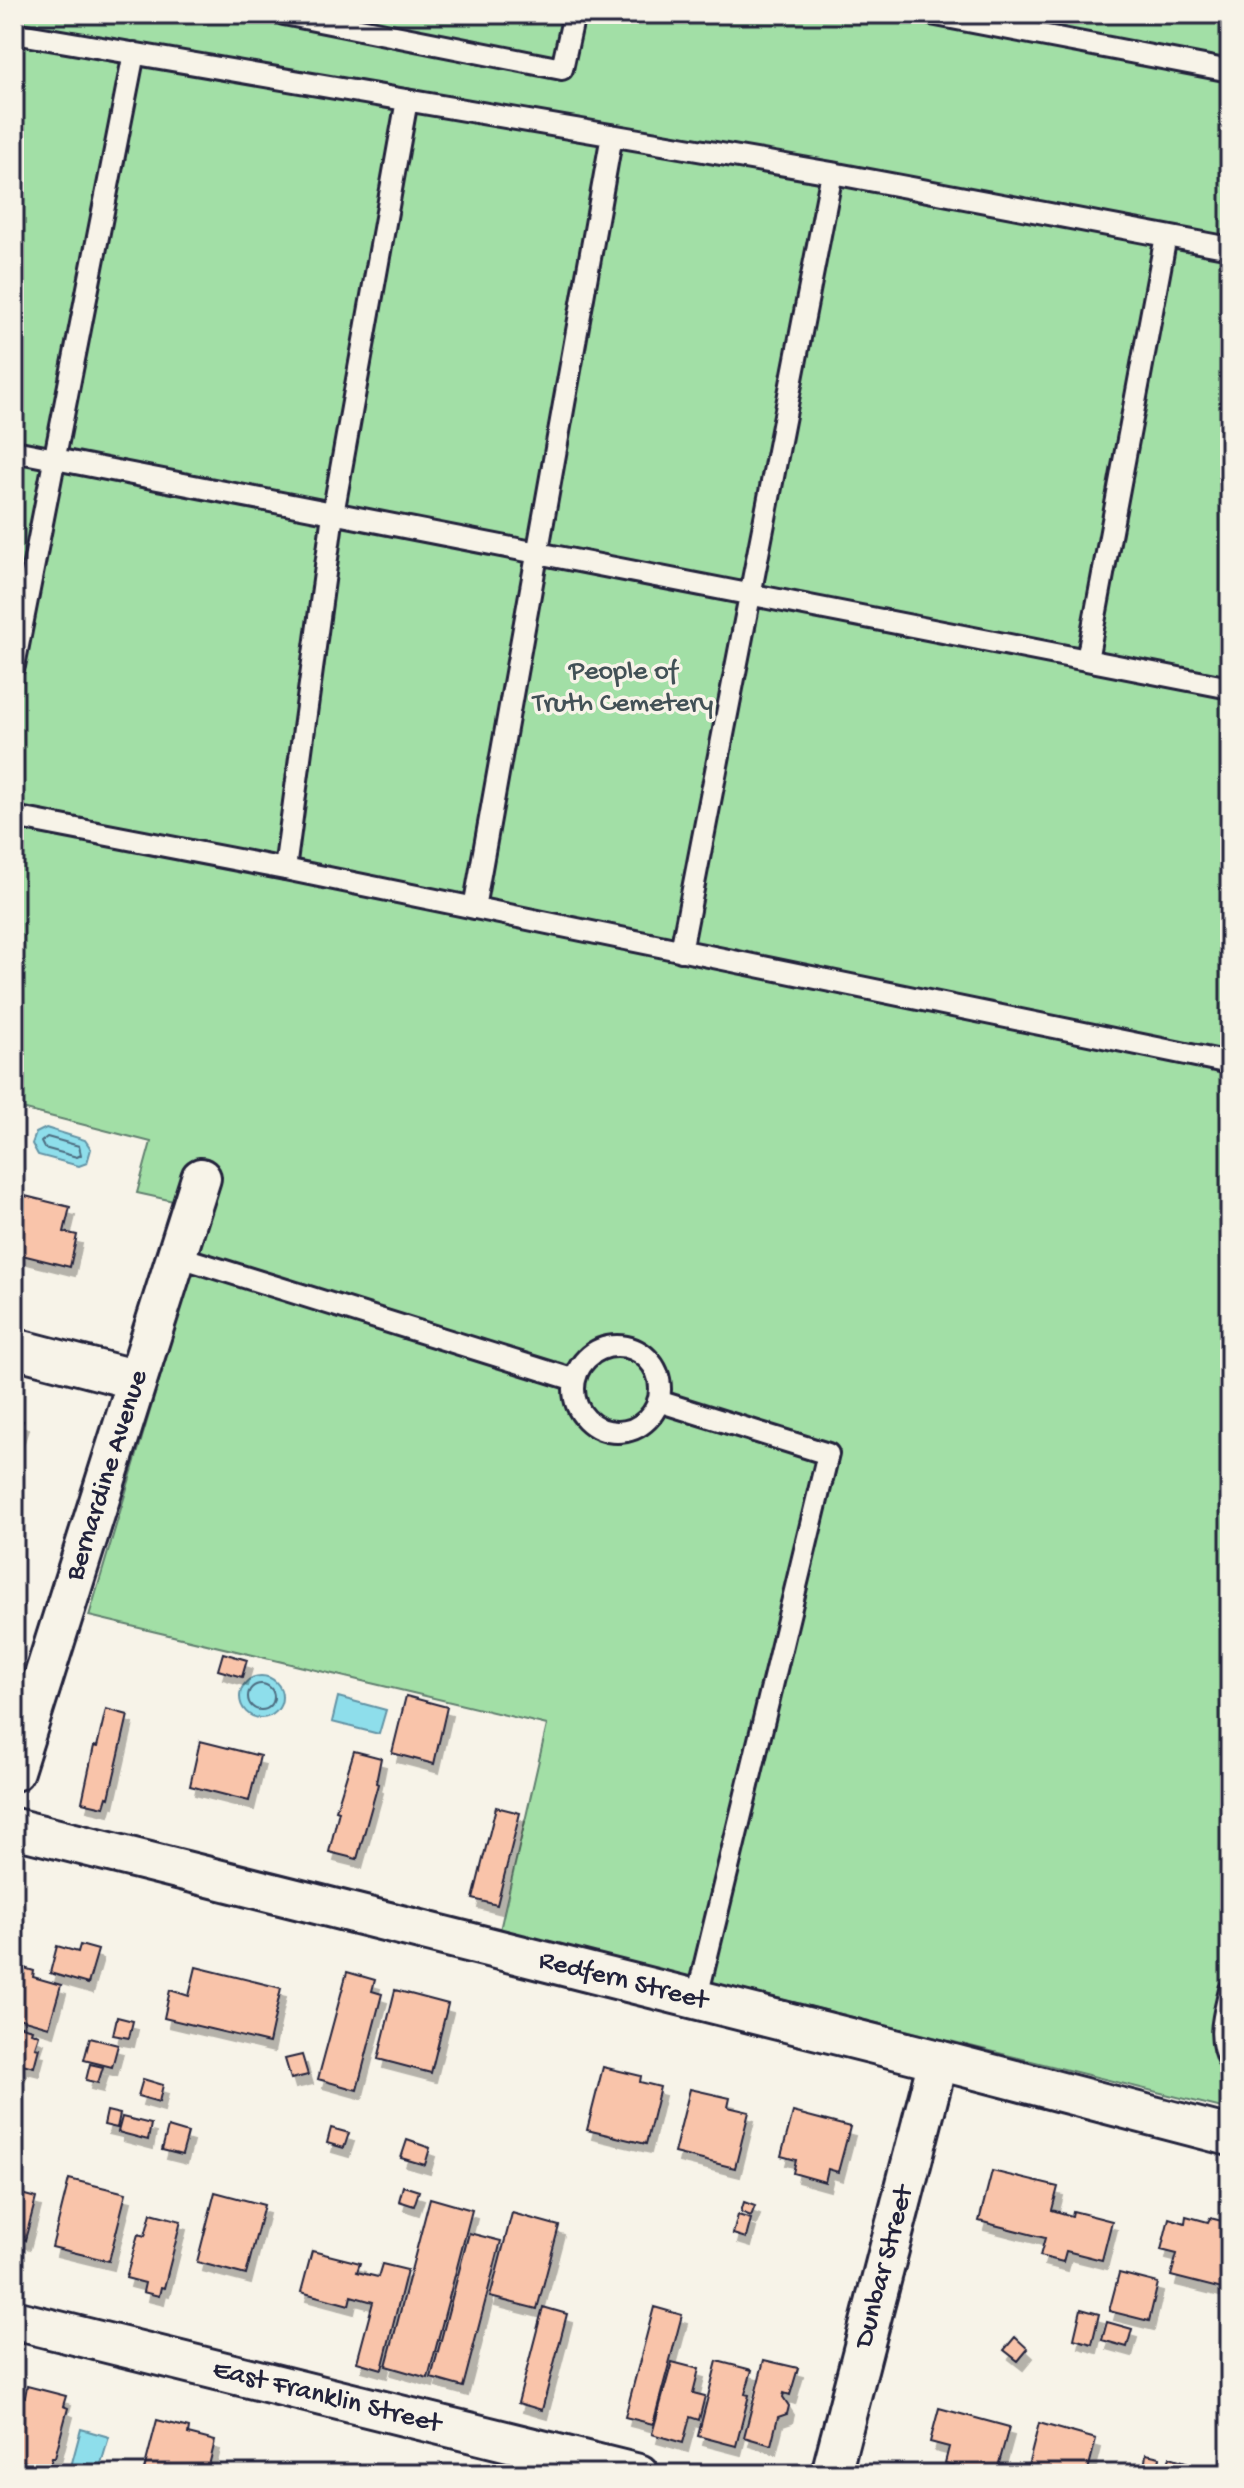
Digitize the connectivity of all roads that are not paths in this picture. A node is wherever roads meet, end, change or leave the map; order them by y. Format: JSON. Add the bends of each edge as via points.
{"nodes":[{"id":1,"x":284,"y":14,"type":"edge"},
{"id":2,"x":574,"y":14,"type":"edge"},
{"id":3,"x":931,"y":14,"type":"edge"},
{"id":4,"x":14,"y":33,"type":"edge"},
{"id":5,"x":134,"y":53,"type":"junction"},
{"id":6,"x":1230,"y":71,"type":"edge"},
{"id":7,"x":407,"y":100,"type":"junction"},
{"id":8,"x":612,"y":135,"type":"junction"},
{"id":9,"x":832,"y":173,"type":"junction"},
{"id":10,"x":1166,"y":236,"type":"junction"},
{"id":11,"x":1230,"y":248,"type":"edge"},
{"id":12,"x":14,"y":451,"type":"edge"},
{"id":13,"x":54,"y":459,"type":"junction"},
{"id":14,"x":333,"y":514,"type":"junction"},
{"id":15,"x":539,"y":554,"type":"junction"},
{"id":16,"x":750,"y":595,"type":"junction"},
{"id":17,"x":1087,"y":660,"type":"junction"},
{"id":18,"x":14,"y":666,"type":"edge"},
{"id":19,"x":1230,"y":688,"type":"edge"},
{"id":20,"x":14,"y":817,"type":"edge"},
{"id":21,"x":285,"y":869,"type":"junction"},
{"id":22,"x":474,"y":908,"type":"junction"},
{"id":23,"x":681,"y":951,"type":"junction"},
{"id":24,"x":1230,"y":1063,"type":"edge"},
{"id":25,"x":201,"y":1178,"type":"dead end"},
{"id":26,"x":177,"y":1256,"type":"junction"},
{"id":27,"x":14,"y":1348,"type":"edge"},
{"id":28,"x":137,"y":1380,"type":"junction"},
{"id":29,"x":575,"y":1380,"type":"junction"},
{"id":30,"x":658,"y":1401,"type":"junction"},
{"id":31,"x":14,"y":1771,"type":"edge"},
{"id":32,"x":14,"y":1828,"type":"edge"},
{"id":33,"x":1230,"y":1990,"type":"edge"},
{"id":34,"x":696,"y":2001,"type":"junction"},
{"id":35,"x":938,"y":2060,"type":"junction"},
{"id":36,"x":1230,"y":2063,"type":"edge"},
{"id":37,"x":1230,"y":2136,"type":"edge"},
{"id":38,"x":14,"y":2320,"type":"edge"},
{"id":39,"x":639,"y":2474,"type":"edge"},
{"id":40,"x":831,"y":2474,"type":"edge"}],
"edges":[{"from":1,"to":2,"type":"lane","via":[[562,69]]},
{"from":3,"to":6,"type":"lane"},
{"from":4,"to":5,"type":"lane"},
{"from":5,"to":7,"type":"lane"},
{"from":5,"to":13,"type":"lane"},
{"from":7,"to":8,"type":"lane"},
{"from":7,"to":14,"type":"lane"},
{"from":8,"to":9,"type":"lane"},
{"from":8,"to":15,"type":"lane"},
{"from":9,"to":10,"type":"lane"},
{"from":9,"to":16,"type":"lane"},
{"from":10,"to":11,"type":"lane"},
{"from":10,"to":17,"type":"lane"},
{"from":12,"to":13,"type":"lane"},
{"from":13,"to":14,"type":"lane"},
{"from":13,"to":18,"type":"lane"},
{"from":14,"to":15,"type":"lane"},
{"from":14,"to":21,"type":"lane"},
{"from":15,"to":16,"type":"lane"},
{"from":15,"to":22,"type":"lane"},
{"from":16,"to":17,"type":"lane"},
{"from":16,"to":23,"type":"lane"},
{"from":17,"to":19,"type":"lane"},
{"from":20,"to":21,"type":"lane"},
{"from":21,"to":22,"type":"lane"},
{"from":22,"to":23,"type":"lane"},
{"from":23,"to":24,"type":"lane"},
{"from":25,"to":26,"type":"street","name":"Bernardine Avenue"},
{"from":26,"to":28,"type":"street","name":"Bernardine Avenue"},
{"from":26,"to":29,"type":"lane"},
{"from":27,"to":28,"type":"street"},
{"from":28,"to":31,"type":"street","name":"Bernardine Avenue"},
{"from":29,"to":30,"type":"lane","via":[[576,1403],[600,1429],[635,1428]]},
{"from":29,"to":30,"type":"lane","via":[[580,1367],[600,1349],[627,1347],[650,1362],[657,1374]]},
{"from":30,"to":34,"type":"lane","via":[[828,1454]]},
{"from":32,"to":34,"type":"street","name":"Redfern Street"},
{"from":33,"to":36,"type":"lane","via":[[1221,2025]]},
{"from":34,"to":35,"type":"street","name":"Redfern Street"},
{"from":35,"to":37,"type":"street","name":"Redfern Street"},
{"from":35,"to":40,"type":"street","name":"Dunbar Street"},
{"from":38,"to":39,"type":"street","name":"East Franklin Street"}]}
